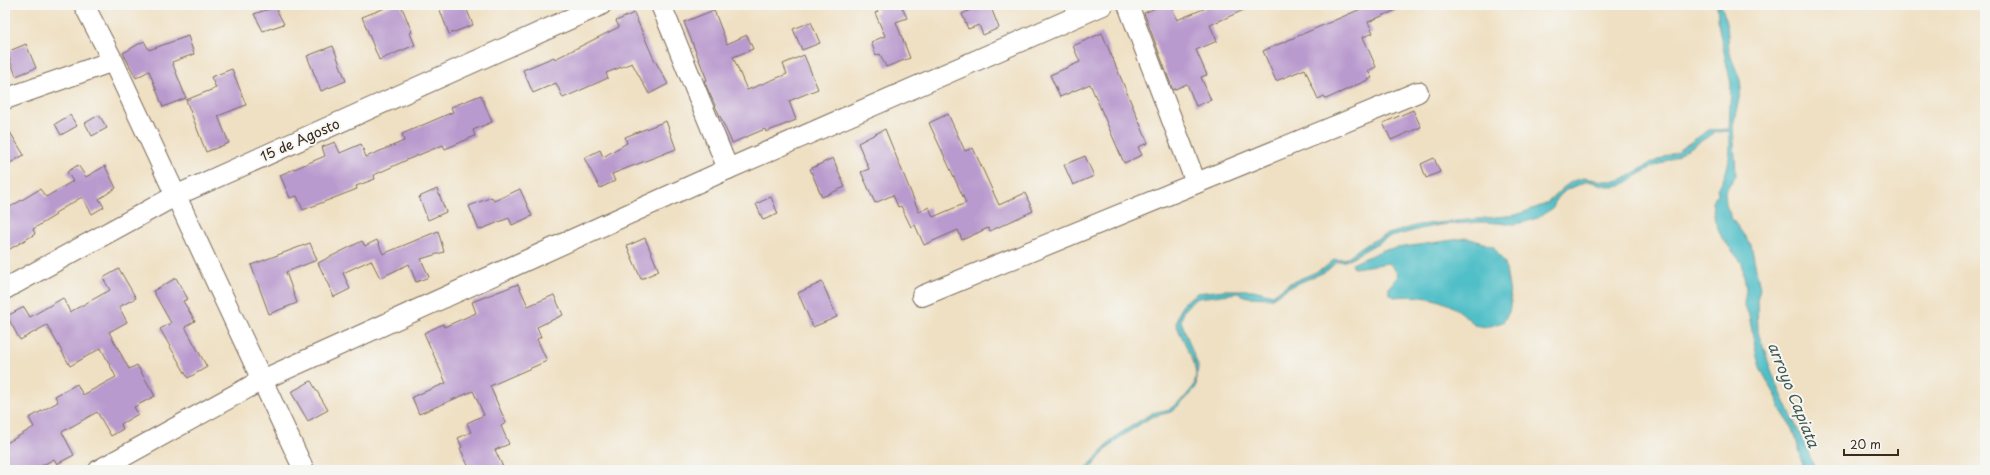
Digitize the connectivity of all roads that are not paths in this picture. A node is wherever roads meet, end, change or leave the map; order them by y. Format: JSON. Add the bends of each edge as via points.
{"nodes":[{"id":1,"x":84,"y":5,"type":"edge"},
{"id":2,"x":601,"y":5,"type":"edge"},
{"id":3,"x":661,"y":5,"type":"edge"},
{"id":4,"x":1103,"y":5,"type":"edge"},
{"id":5,"x":1128,"y":5,"type":"edge"},
{"id":6,"x":112,"y":61,"type":"junction"},
{"id":7,"x":1418,"y":92,"type":"dead end"},
{"id":8,"x":5,"y":99,"type":"edge"},
{"id":9,"x":728,"y":169,"type":"junction"},
{"id":10,"x":1196,"y":183,"type":"junction"},
{"id":11,"x":175,"y":196,"type":"junction"},
{"id":12,"x":5,"y":289,"type":"edge"},
{"id":13,"x":922,"y":296,"type":"dead end"},
{"id":14,"x":262,"y":380,"type":"junction"},
{"id":15,"x":99,"y":470,"type":"edge"},
{"id":16,"x":304,"y":470,"type":"edge"}],
"edges":[{"from":1,"to":6,"type":"street"},
{"from":2,"to":11,"type":"street","name":"15 de Agosto"},
{"from":3,"to":9,"type":"street"},
{"from":4,"to":9,"type":"street"},
{"from":5,"to":10,"type":"street"},
{"from":6,"to":8,"type":"street"},
{"from":6,"to":11,"type":"street"},
{"from":7,"to":10,"type":"street"},
{"from":9,"to":14,"type":"street"},
{"from":10,"to":13,"type":"street"},
{"from":11,"to":12,"type":"street","name":"15 de Agosto"},
{"from":11,"to":14,"type":"street"},
{"from":14,"to":15,"type":"street"},
{"from":14,"to":16,"type":"street"}]}
